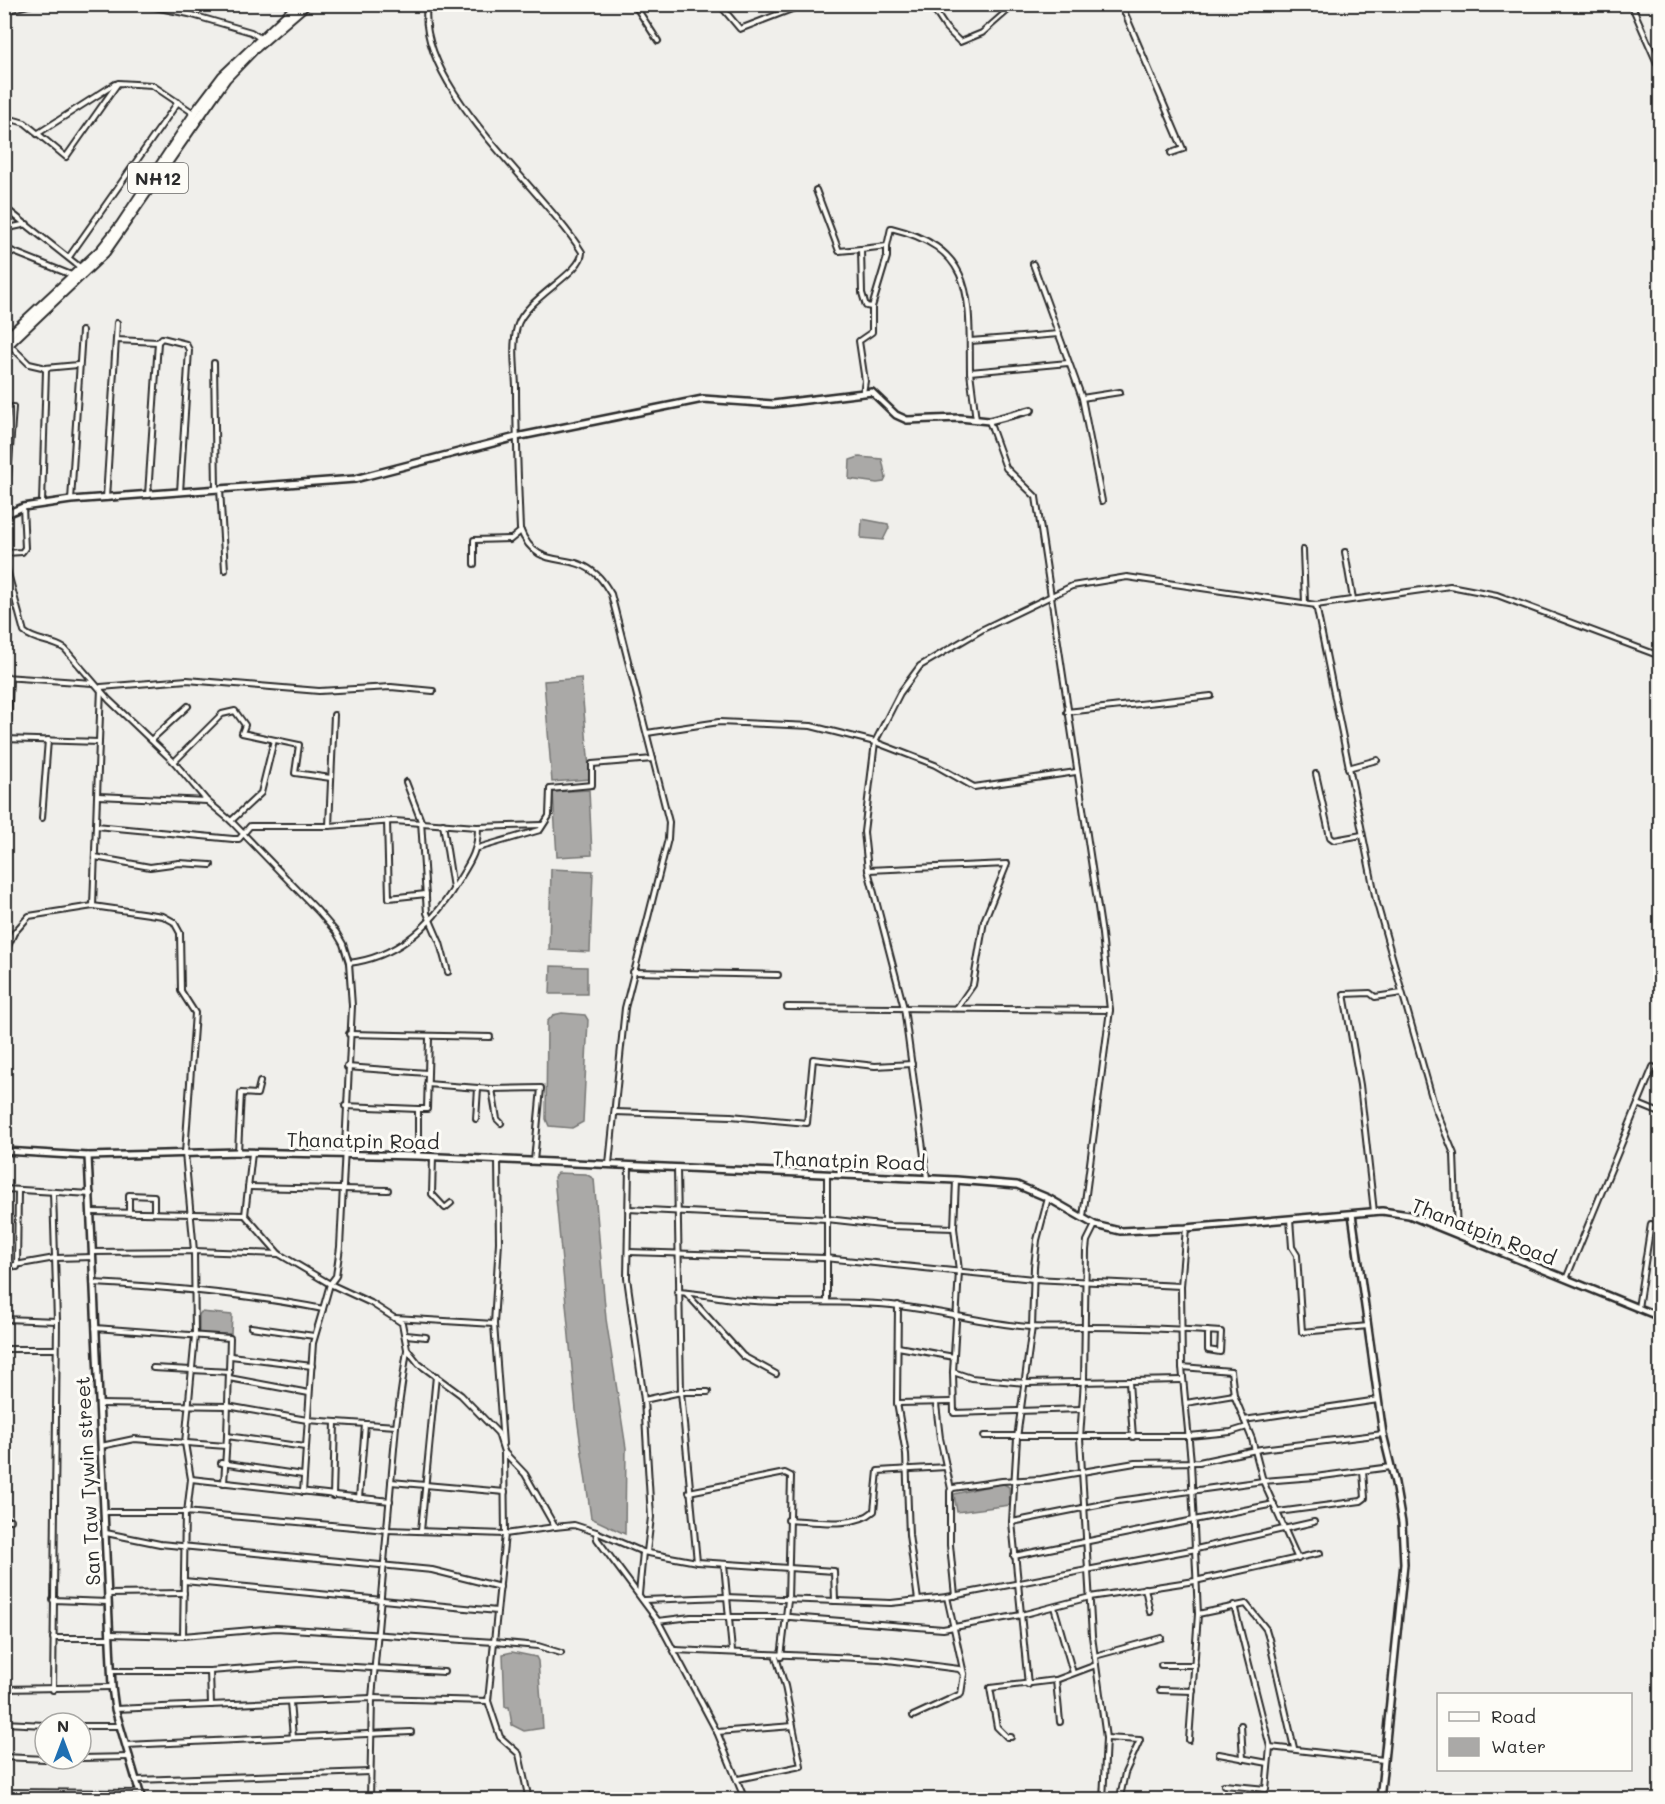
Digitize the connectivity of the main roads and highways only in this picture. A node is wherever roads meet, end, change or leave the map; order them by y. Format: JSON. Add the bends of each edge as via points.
{"nodes":[{"id":1,"x":298,"y":4,"type":"edge"},
{"id":2,"x":308,"y":4,"type":"edge"},
{"id":3,"x":196,"y":114,"type":"junction"},
{"id":4,"x":77,"y":277,"type":"junction"},
{"id":5,"x":6,"y":343,"type":"edge"}],
"edges":[{"from":1,"to":3,"type":"highway","number":"NH12","via":[[222,76]]},
{"from":2,"to":3,"type":"highway","number":"NH12","via":[[241,64]]},
{"from":3,"to":4,"type":"highway","number":"NH12","via":[[120,225]]},
{"from":3,"to":4,"type":"highway","number":"NH12","via":[[124,228]]},
{"from":4,"to":5,"type":"highway","number":"NH12"}]}
